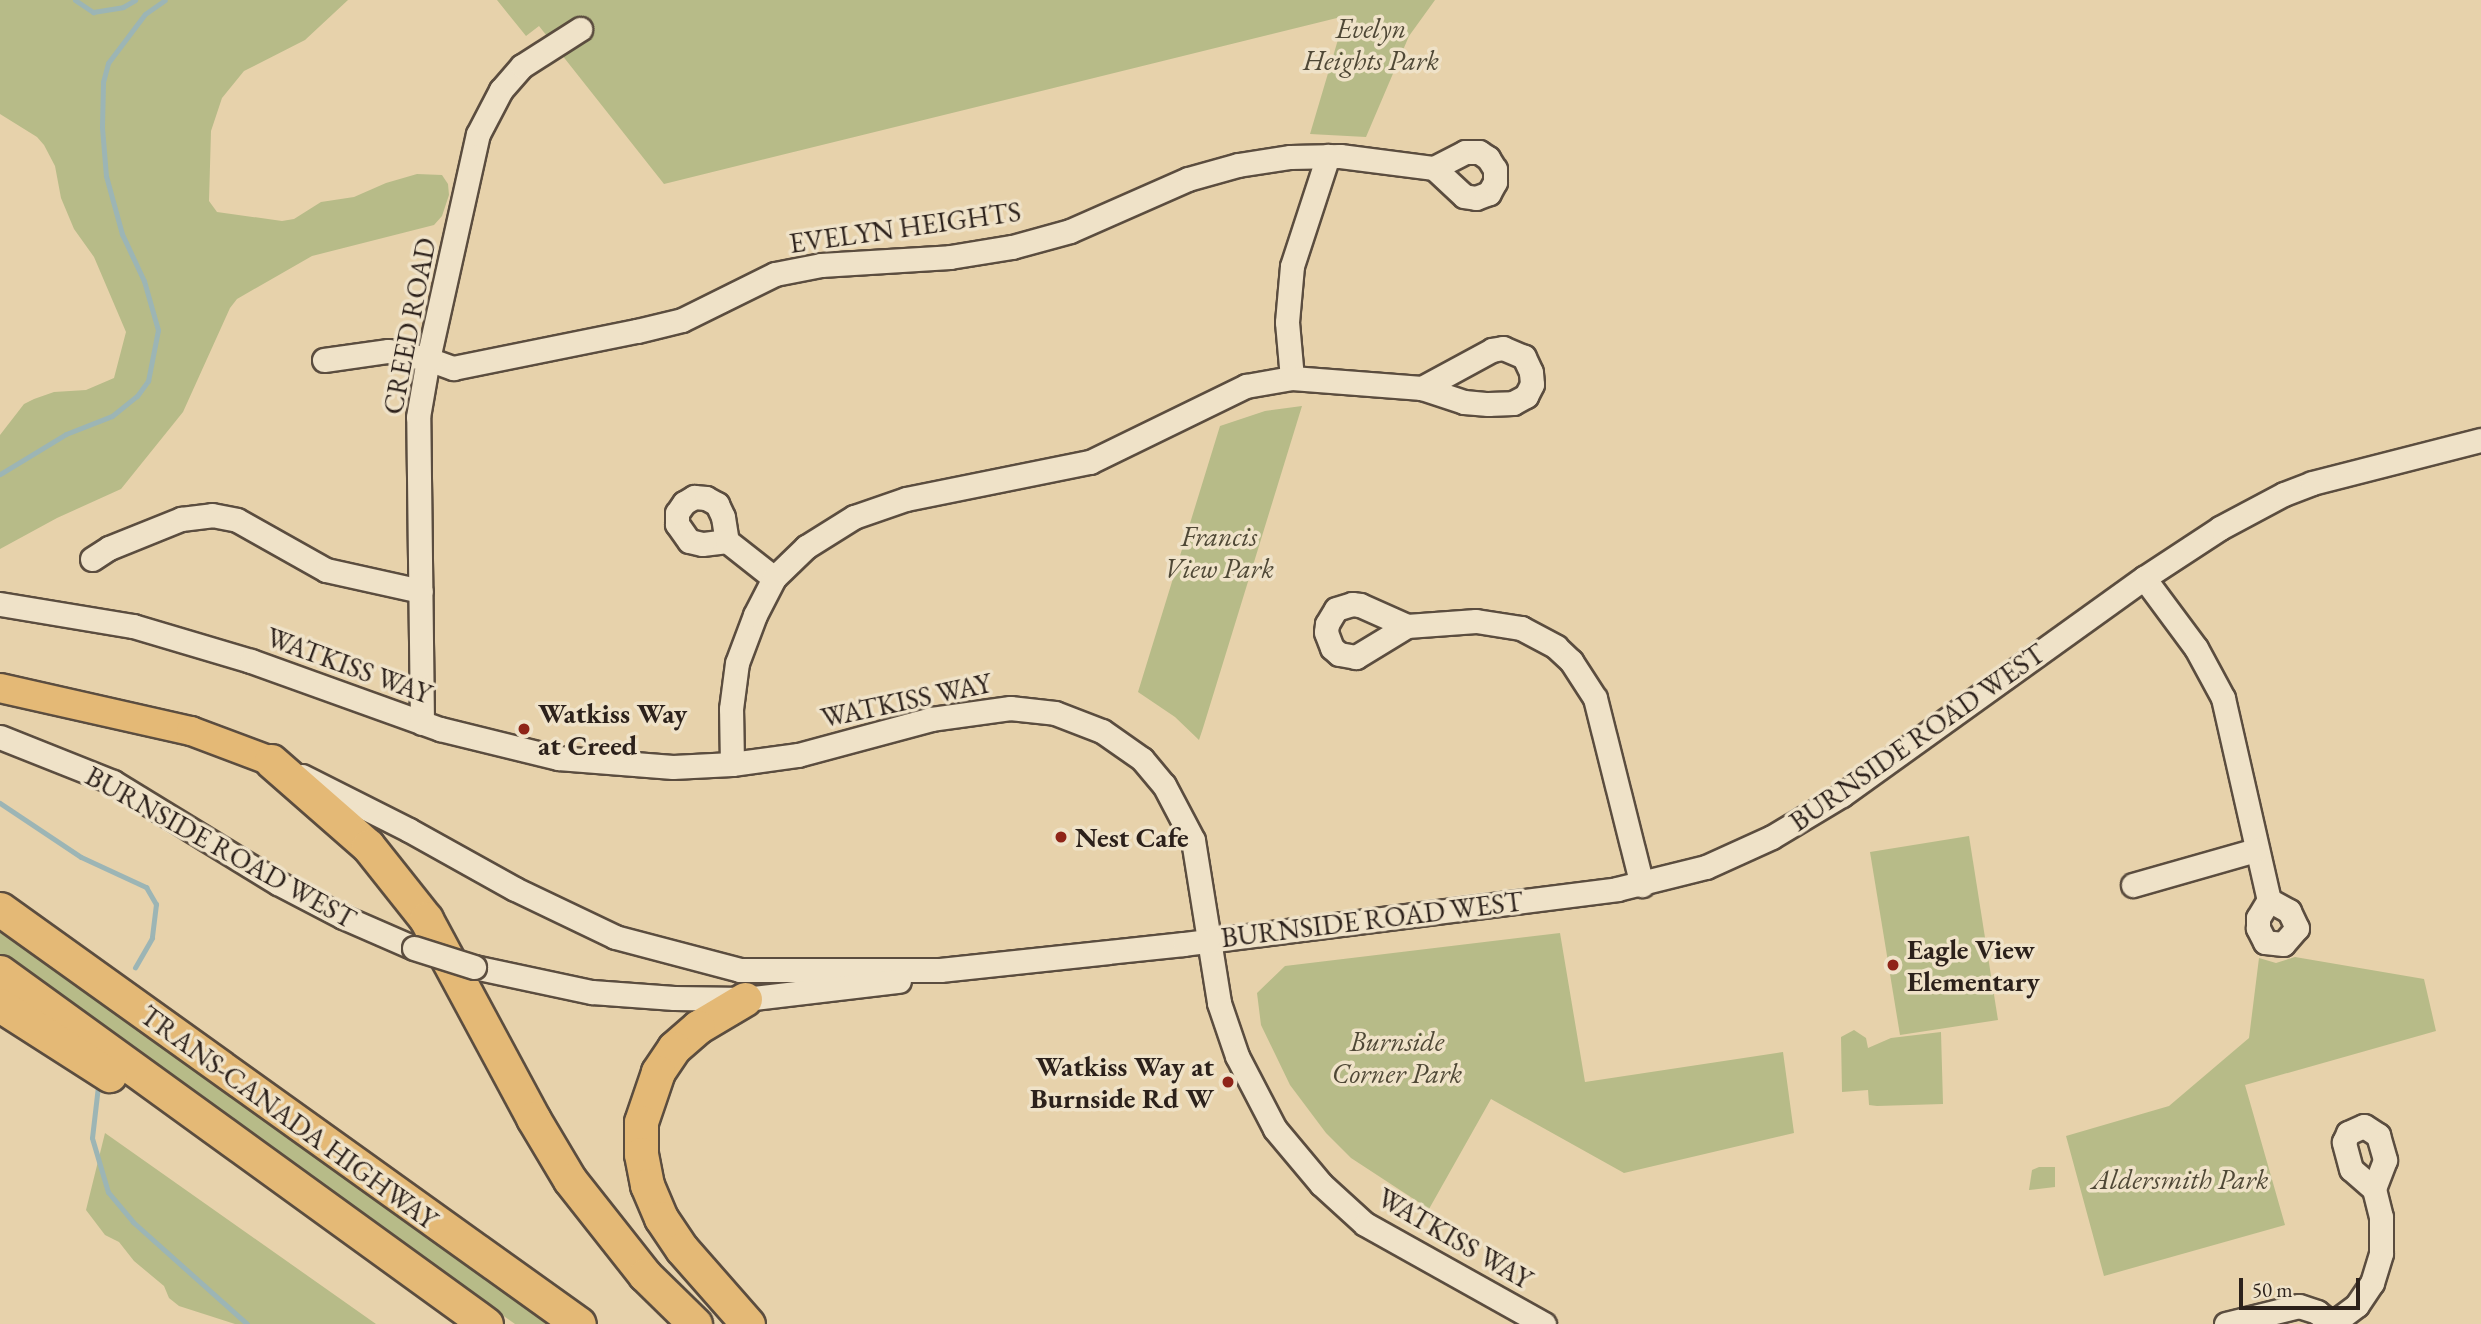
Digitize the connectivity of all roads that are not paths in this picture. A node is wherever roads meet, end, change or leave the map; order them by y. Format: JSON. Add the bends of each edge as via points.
{"nodes":[{"id":1,"x":580,"y":29,"type":"dead end"},
{"id":2,"x":1328,"y":156,"type":"junction"},
{"id":3,"x":1434,"y":168,"type":"dead end"},
{"id":4,"x":428,"y":359,"type":"junction"},
{"id":5,"x":324,"y":360,"type":"dead end"},
{"id":6,"x":1292,"y":378,"type":"junction"},
{"id":7,"x":1422,"y":388,"type":"dead end"},
{"id":8,"x":2481,"y":440,"type":"edge"},
{"id":9,"x":727,"y":541,"type":"dead end"},
{"id":10,"x":92,"y":559,"type":"dead end"},
{"id":11,"x":774,"y":578,"type":"junction"},
{"id":12,"x":2144,"y":578,"type":"junction"},
{"id":13,"x":421,"y":591,"type":"junction"},
{"id":14,"x":0,"y":604,"type":"edge"},
{"id":15,"x":1407,"y":626,"type":"dead end"},
{"id":16,"x":0,"y":688,"type":"edge"},
{"id":17,"x":422,"y":723,"type":"junction"},
{"id":18,"x":0,"y":737,"type":"edge"},
{"id":19,"x":271,"y":761,"type":"junction"},
{"id":20,"x":732,"y":764,"type":"junction"},
{"id":21,"x":2256,"y":850,"type":"junction"},
{"id":22,"x":1643,"y":885,"type":"junction"},
{"id":23,"x":2133,"y":885,"type":"dead end"},
{"id":24,"x":2269,"y":900,"type":"dead end"},
{"id":25,"x":0,"y":909,"type":"edge"},
{"id":26,"x":1208,"y":939,"type":"junction"},
{"id":27,"x":940,"y":970,"type":"junction"},
{"id":28,"x":0,"y":972,"type":"edge"},
{"id":29,"x":745,"y":999,"type":"junction"},
{"id":30,"x":0,"y":1005,"type":"edge"},
{"id":31,"x":2374,"y":1189,"type":"dead end"},
{"id":32,"x":337,"y":1217,"type":"junction"},
{"id":33,"x":486,"y":1324,"type":"edge"},
{"id":34,"x":579,"y":1324,"type":"edge"},
{"id":35,"x":695,"y":1324,"type":"edge"},
{"id":36,"x":748,"y":1324,"type":"edge"},
{"id":37,"x":1544,"y":1324,"type":"edge"},
{"id":38,"x":2226,"y":1324,"type":"edge"},
{"id":39,"x":2332,"y":1324,"type":"edge"}],
"edges":[{"from":1,"to":4,"type":"street","name":"CREED ROAD","via":[[522,66],[487,113],[478,134]]},
{"from":2,"to":3,"type":"street","name":"EVELYN HEIGHTS"},
{"from":2,"to":4,"type":"street","name":"EVELYN HEIGHTS","via":[[1238,164],[1188,179],[1070,231],[1012,247],[950,257],[821,265],[775,274],[682,320],[637,331],[453,368]]},
{"from":2,"to":6,"type":"street","via":[[1292,267],[1287,322]]},
{"from":4,"to":5,"type":"street","name":"EVELYN HEIGHTS","via":[[388,351]]},
{"from":4,"to":13,"type":"street","name":"CREED ROAD","via":[[418,417]]},
{"from":6,"to":7,"type":"street"},
{"from":6,"to":11,"type":"street","via":[[1246,386],[1090,462],[906,499],[854,517],[806,547]]},
{"from":8,"to":12,"type":"street","name":"BURNSIDE ROAD WEST","via":[[2284,494],[2220,528]]},
{"from":9,"to":11,"type":"street"},
{"from":10,"to":13,"type":"street","via":[[181,519],[212,515],[237,520],[327,570]]},
{"from":11,"to":20,"type":"street","via":[[737,663],[731,709]]},
{"from":12,"to":21,"type":"street","via":[[2196,648],[2223,698]]},
{"from":12,"to":22,"type":"street","name":"BURNSIDE ROAD WEST","via":[[1842,795],[1742,852]]},
{"from":13,"to":17,"type":"street","name":"CREED ROAD"},
{"from":14,"to":17,"type":"street","name":"WATKISS WAY","via":[[133,626],[251,661]]},
{"from":15,"to":22,"type":"street","via":[[1498,622],[1537,635],[1571,661],[1595,698]]},
{"from":16,"to":19,"type":"main road","name":"BURNSIDE ROAD WEST","via":[[191,731]]},
{"from":17,"to":20,"type":"street","name":"WATKISS WAY","via":[[558,758],[661,766]]},
{"from":18,"to":29,"type":"street","name":"BURNSIDE ROAD WEST","bridge":true,"via":[[113,782],[278,883],[414,948],[474,967],[592,992]]},
{"from":19,"to":27,"type":"street","name":"BURNSIDE ROAD WEST","via":[[615,937],[740,970]]},
{"from":19,"to":35,"type":"highway","via":[[368,846],[426,919],[570,1180],[645,1275]]},
{"from":20,"to":26,"type":"street","name":"WATKISS WAY","via":[[798,755],[970,712],[1032,709],[1077,720],[1142,759],[1174,802],[1193,840]]},
{"from":21,"to":23,"type":"street"},
{"from":21,"to":24,"type":"street"},
{"from":22,"to":26,"type":"street","name":"BURNSIDE ROAD WEST"},
{"from":25,"to":34,"type":"highway","name":"TRANS-CANADA HIGHWAY"},
{"from":26,"to":27,"type":"street","name":"BURNSIDE ROAD WEST"},
{"from":26,"to":37,"type":"street","name":"WATKISS WAY","via":[[1226,1028],[1252,1089],[1275,1129],[1321,1184],[1366,1224]]},
{"from":27,"to":29,"type":"street","name":"BURNSIDE ROAD WEST","via":[[890,984]]},
{"from":28,"to":32,"type":"highway","name":"TRANS-CANADA HIGHWAY","via":[[269,1163]]},
{"from":29,"to":36,"type":"highway","via":[[698,1027],[674,1048],[658,1072],[641,1122],[641,1154],[647,1185],[661,1218]]},
{"from":30,"to":32,"type":"highway"},
{"from":31,"to":39,"type":"street","via":[[2381,1217],[2381,1252],[2372,1283],[2357,1305]]},
{"from":32,"to":33,"type":"highway","name":"TRANS-CANADA HIGHWAY"},
{"from":38,"to":39,"type":"street","via":[[2299,1307],[2317,1312]]}]}
